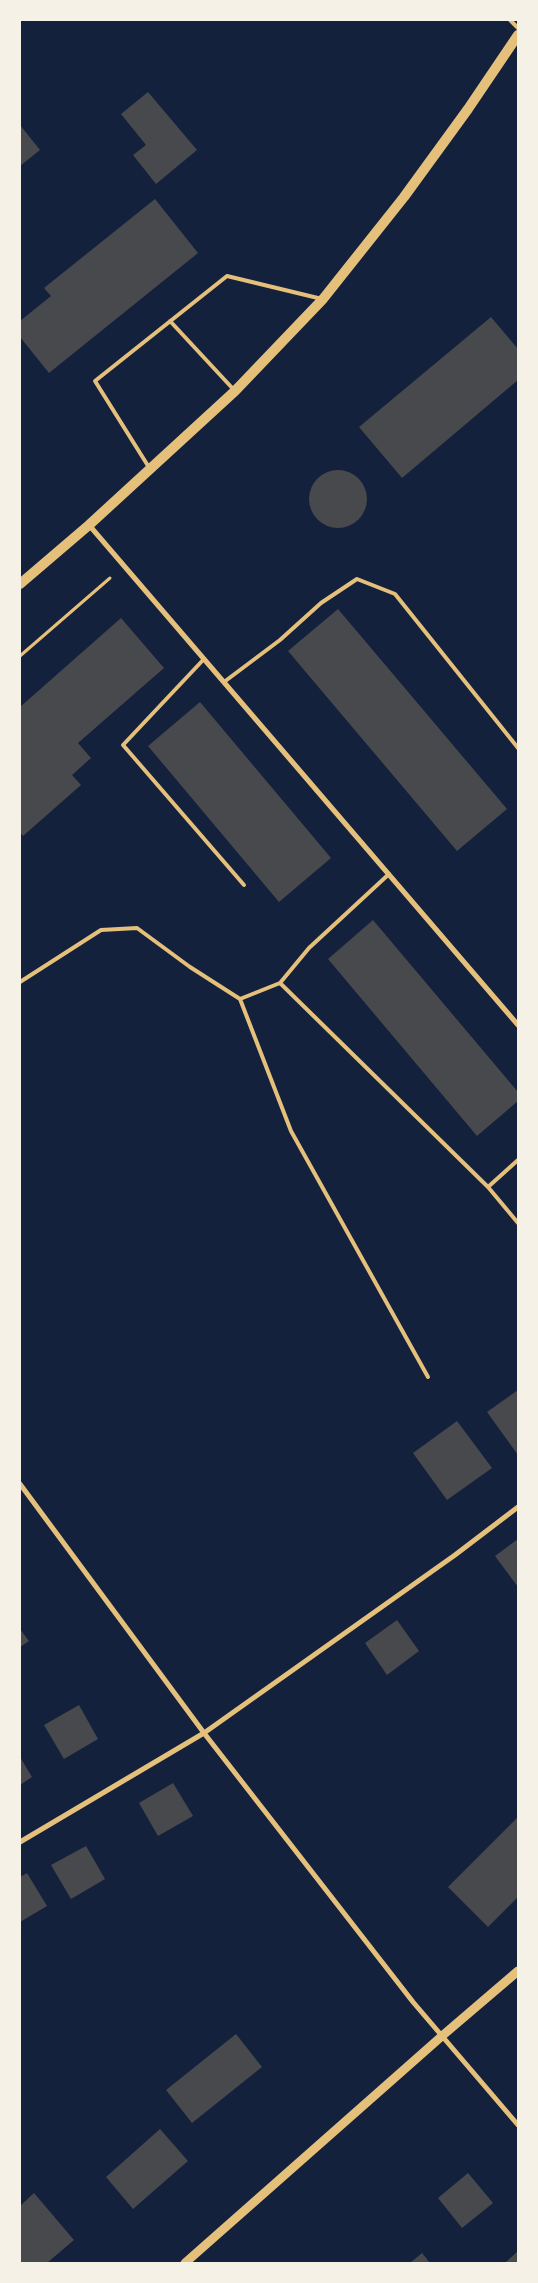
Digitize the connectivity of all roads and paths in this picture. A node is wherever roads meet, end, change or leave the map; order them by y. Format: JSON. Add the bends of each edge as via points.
{"nodes":[{"id":1,"x":510,"y":20,"type":"edge"},
{"id":2,"x":518,"y":28,"type":"edge"},
{"id":3,"x":518,"y":35,"type":"edge"},
{"id":4,"x":323,"y":299,"type":"junction"},
{"id":5,"x":170,"y":321,"type":"junction"},
{"id":6,"x":235,"y":391,"type":"junction"},
{"id":7,"x":150,"y":468,"type":"junction"},
{"id":8,"x":89,"y":525,"type":"junction"},
{"id":9,"x":124,"y":566,"type":"junction"},
{"id":10,"x":20,"y":584,"type":"edge"},
{"id":11,"x":20,"y":656,"type":"edge"},
{"id":12,"x":204,"y":659,"type":"junction"},
{"id":13,"x":224,"y":682,"type":"junction"},
{"id":14,"x":518,"y":748,"type":"edge"},
{"id":15,"x":389,"y":874,"type":"junction"},
{"id":16,"x":244,"y":885,"type":"dead end"},
{"id":17,"x":20,"y":982,"type":"edge"},
{"id":18,"x":280,"y":983,"type":"junction"},
{"id":19,"x":240,"y":999,"type":"junction"},
{"id":20,"x":518,"y":1025,"type":"edge"},
{"id":21,"x":518,"y":1160,"type":"edge"},
{"id":22,"x":488,"y":1187,"type":"junction"},
{"id":23,"x":518,"y":1223,"type":"edge"},
{"id":24,"x":428,"y":1377,"type":"dead end"},
{"id":25,"x":20,"y":1484,"type":"edge"},
{"id":26,"x":518,"y":1507,"type":"edge"},
{"id":27,"x":204,"y":1732,"type":"junction"},
{"id":28,"x":20,"y":1842,"type":"edge"},
{"id":29,"x":518,"y":1972,"type":"edge"},
{"id":30,"x":442,"y":2036,"type":"junction"},
{"id":31,"x":518,"y":2124,"type":"edge"},
{"id":32,"x":185,"y":2263,"type":"edge"}],
"edges":[{"from":1,"to":2,"type":"lane"},
{"from":3,"to":4,"type":"main road","via":[[404,197]]},
{"from":4,"to":5,"type":"lane","via":[[227,276]]},
{"from":4,"to":6,"type":"main road"},
{"from":5,"to":6,"type":"lane"},
{"from":5,"to":7,"type":"lane","via":[[95,381]]},
{"from":6,"to":7,"type":"main road"},
{"from":7,"to":8,"type":"main road"},
{"from":8,"to":9,"type":"street"},
{"from":8,"to":10,"type":"main road"},
{"from":9,"to":11,"type":"path"},
{"from":9,"to":12,"type":"street"},
{"from":12,"to":13,"type":"street"},
{"from":12,"to":16,"type":"lane","via":[[123,745]]},
{"from":13,"to":14,"type":"lane","via":[[280,640],[321,603],[357,580],[395,594]]},
{"from":13,"to":15,"type":"street"},
{"from":15,"to":18,"type":"lane","via":[[309,948]]},
{"from":15,"to":20,"type":"street"},
{"from":17,"to":19,"type":"lane","via":[[101,930],[137,928]]},
{"from":18,"to":19,"type":"lane"},
{"from":18,"to":22,"type":"lane"},
{"from":19,"to":24,"type":"lane","via":[[291,1131]]},
{"from":21,"to":22,"type":"lane"},
{"from":22,"to":23,"type":"lane"},
{"from":25,"to":27,"type":"street"},
{"from":26,"to":27,"type":"street","via":[[422,1579]]},
{"from":27,"to":28,"type":"street"},
{"from":27,"to":30,"type":"street"},
{"from":29,"to":30,"type":"street"},
{"from":30,"to":31,"type":"street"},
{"from":30,"to":32,"type":"street"}]}
